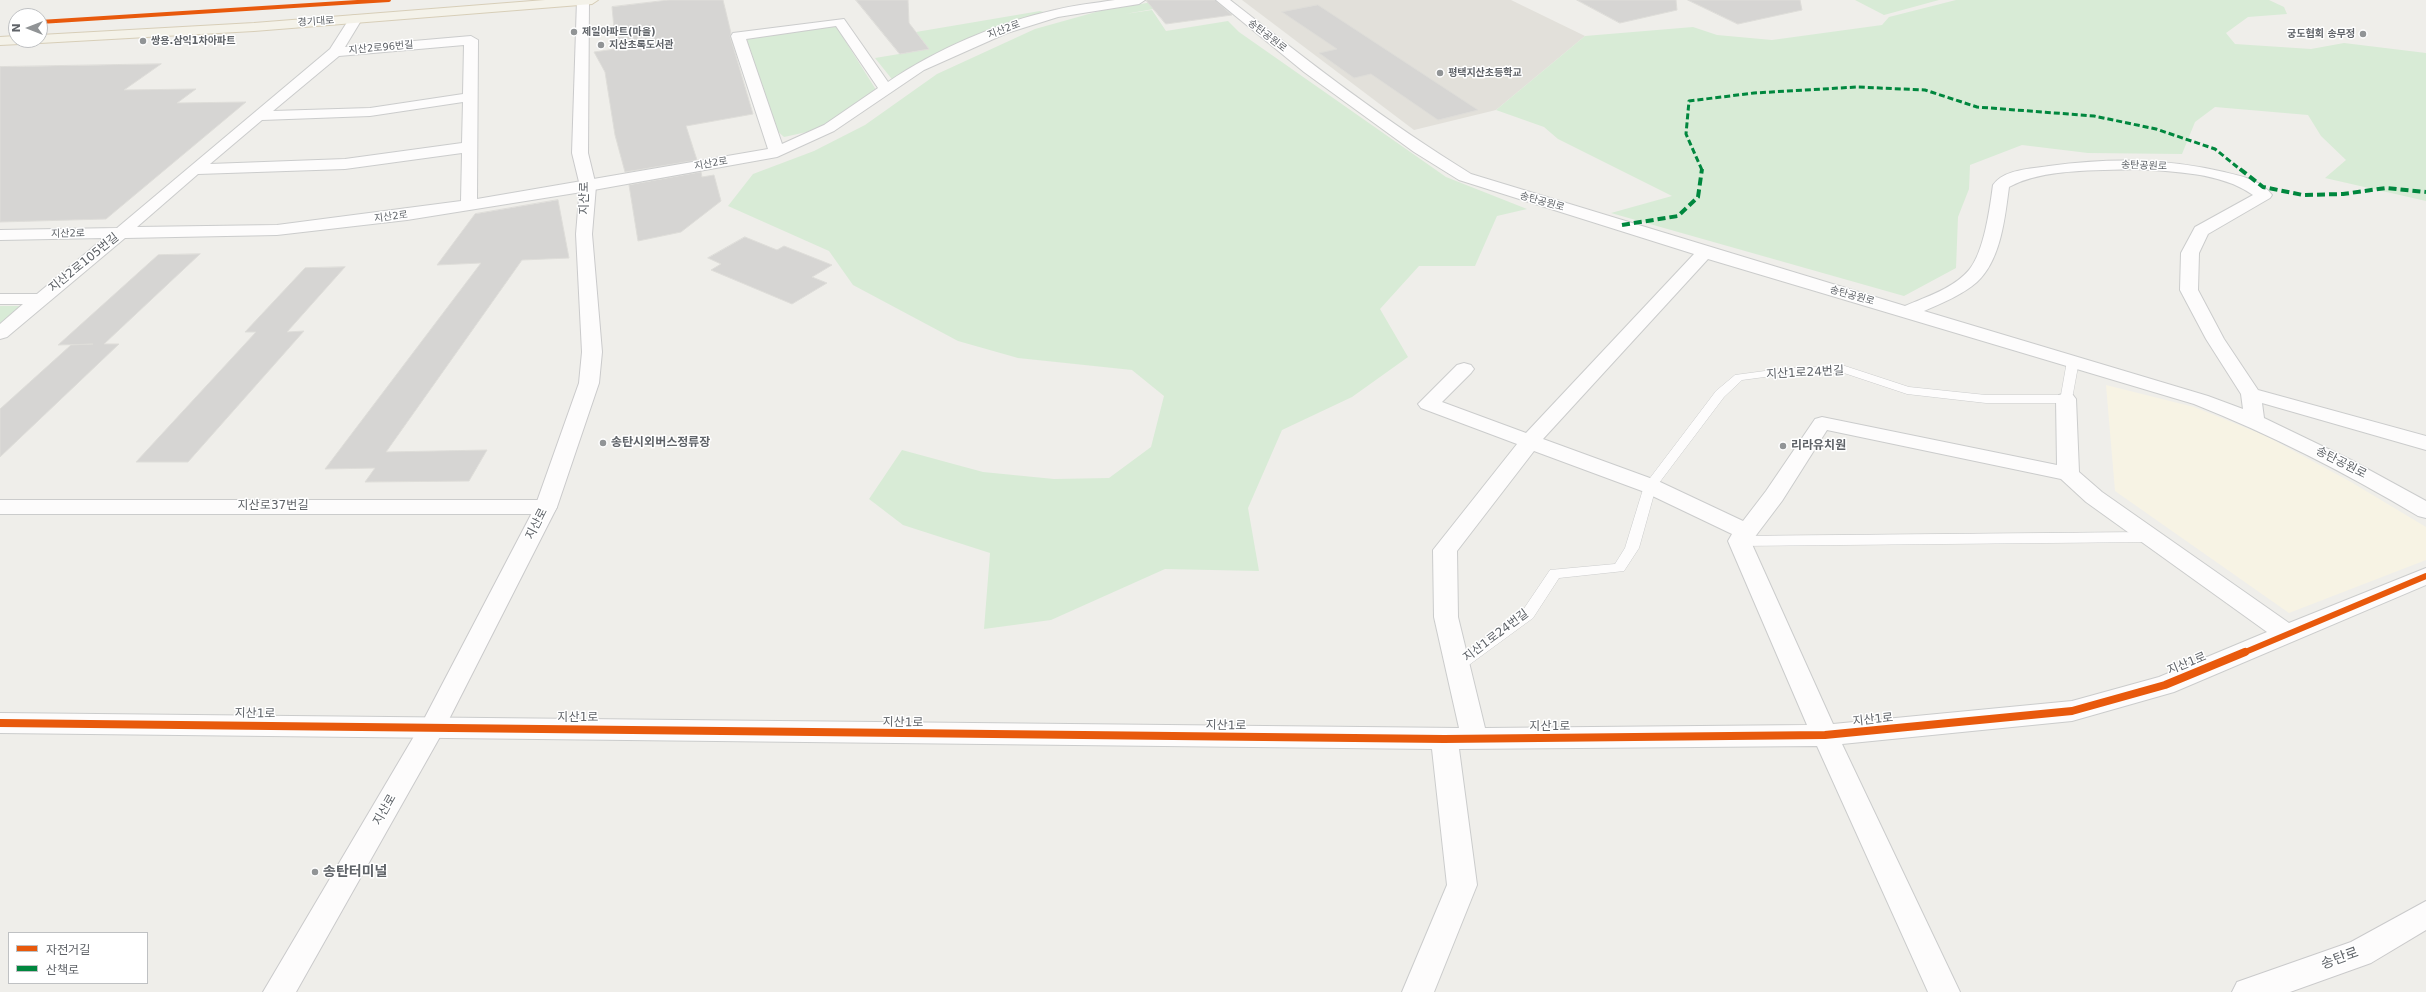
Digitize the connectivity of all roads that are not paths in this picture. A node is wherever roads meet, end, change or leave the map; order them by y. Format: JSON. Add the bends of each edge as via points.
{"nodes":[{"id":1,"x":468,"y":0,"type":"edge"},
{"id":2,"x":586,"y":0,"type":"edge"},
{"id":3,"x":1139,"y":0,"type":"edge"},
{"id":4,"x":1222,"y":0,"type":"edge"},
{"id":5,"x":356,"y":19,"type":"junction"},
{"id":6,"x":48,"y":27,"type":"edge"},
{"id":7,"x":48,"y":38,"type":"edge"},
{"id":8,"x":334,"y":52,"type":"junction"},
{"id":9,"x":886,"y":90,"type":"junction"},
{"id":10,"x":469,"y":97,"type":"junction"},
{"id":11,"x":258,"y":116,"type":"junction"},
{"id":12,"x":469,"y":147,"type":"junction"},
{"id":13,"x":777,"y":152,"type":"junction"},
{"id":14,"x":194,"y":169,"type":"junction"},
{"id":15,"x":588,"y":186,"type":"junction"},
{"id":16,"x":469,"y":205,"type":"junction"},
{"id":17,"x":122,"y":232,"type":"junction"},
{"id":18,"x":0,"y":235,"type":"edge"},
{"id":19,"x":1705,"y":252,"type":"junction"},
{"id":20,"x":0,"y":299,"type":"edge"},
{"id":21,"x":41,"y":299,"type":"junction"},
{"id":22,"x":1907,"y":312,"type":"junction"},
{"id":23,"x":0,"y":333,"type":"edge"},
{"id":24,"x":2073,"y":362,"type":"junction"},
{"id":25,"x":1464,"y":369,"type":"dead end"},
{"id":26,"x":2251,"y":394,"type":"junction"},
{"id":27,"x":2066,"y":399,"type":"junction"},
{"id":28,"x":2254,"y":420,"type":"junction"},
{"id":29,"x":1531,"y":440,"type":"junction"},
{"id":30,"x":2426,"y":443,"type":"edge"},
{"id":31,"x":2068,"y":474,"type":"junction"},
{"id":32,"x":1650,"y":486,"type":"junction"},
{"id":33,"x":0,"y":507,"type":"edge"},
{"id":34,"x":546,"y":507,"type":"junction"},
{"id":35,"x":2426,"y":511,"type":"edge"},
{"id":36,"x":1743,"y":536,"type":"junction"},
{"id":37,"x":2150,"y":537,"type":"junction"},
{"id":38,"x":2426,"y":576,"type":"edge"},
{"id":39,"x":2286,"y":634,"type":"junction"},
{"id":40,"x":1457,"y":666,"type":"junction"},
{"id":41,"x":0,"y":723,"type":"edge"},
{"id":42,"x":432,"y":728,"type":"junction"},
{"id":43,"x":1825,"y":735,"type":"junction"},
{"id":44,"x":1474,"y":738,"type":"junction"},
{"id":45,"x":1444,"y":739,"type":"junction"},
{"id":46,"x":2426,"y":914,"type":"edge"},
{"id":47,"x":279,"y":992,"type":"edge"},
{"id":48,"x":1418,"y":992,"type":"edge"},
{"id":49,"x":1944,"y":992,"type":"edge"},
{"id":50,"x":2248,"y":992,"type":"edge"}],
"edges":[{"from":1,"to":6,"type":"main road","name":"경기대로"},
{"from":2,"to":5,"type":"main road","name":"경기대로"},
{"from":2,"to":15,"type":"street","name":"지산로","via":[[580,153]]},
{"from":3,"to":9,"type":"street","name":"지산2로","via":[[1056,13],[1002,30],[919,67]]},
{"from":4,"to":19,"type":"street","name":"송탄공원로","via":[[1308,69],[1420,149],[1465,177]]},
{"from":5,"to":7,"type":"main road","name":"경기대로"},
{"from":5,"to":8,"type":"street"},
{"from":8,"to":10,"type":"street","name":"지산2로96번길","via":[[471,40]]},
{"from":8,"to":11,"type":"street","name":"지산2로96번길"},
{"from":9,"to":13,"type":"street","name":"지산2로","via":[[829,128]]},
{"from":9,"to":13,"type":"street","via":[[840,22],[738,36]]},
{"from":10,"to":11,"type":"street","via":[[370,112]]},
{"from":10,"to":12,"type":"street","name":"지산2로96번길"},
{"from":11,"to":14,"type":"street","name":"지산2로96번길"},
{"from":12,"to":14,"type":"street","via":[[345,164]]},
{"from":12,"to":16,"type":"street","name":"지산2로96번길"},
{"from":13,"to":15,"type":"street","name":"지산2로"},
{"from":14,"to":17,"type":"street","name":"지산2로96번길"},
{"from":15,"to":16,"type":"street","name":"지산2로"},
{"from":15,"to":34,"type":"street","name":"지산로","via":[[584,234],[592,352],[589,383]]},
{"from":16,"to":17,"type":"street","name":"지산2로","via":[[276,230]]},
{"from":17,"to":18,"type":"street","name":"지산2로"},
{"from":17,"to":21,"type":"street","name":"지산2로105번길"},
{"from":19,"to":22,"type":"street","name":"송탄공원로"},
{"from":19,"to":29,"type":"street","name":"지산1로24번길"},
{"from":20,"to":21,"type":"street","name":"지산2로105번길"},
{"from":21,"to":23,"type":"street"},
{"from":22,"to":24,"type":"street","name":"송탄공원로","via":[[2076,361]]},
{"from":22,"to":26,"type":"street","name":"송탄공원로","via":[[1947,294],[1976,273],[1998,211],[2001,185],[2019,175],[2070,168],[2136,164],[2185,168],[2245,182],[2264,195],[2201,231],[2190,253],[2189,290],[2215,339]]},
{"from":24,"to":27,"type":"lane"},
{"from":24,"to":28,"type":"street","name":"송탄공원로","via":[[2201,400]]},
{"from":25,"to":29,"type":"street","via":[[1428,404]]},
{"from":26,"to":28,"type":"street"},
{"from":26,"to":30,"type":"street"},
{"from":27,"to":31,"type":"street"},
{"from":27,"to":32,"type":"lane","name":"지산1로24번길","via":[[1986,399],[1907,390],[1845,369],[1787,371],[1740,377],[1720,394]]},
{"from":28,"to":35,"type":"street","name":"송탄공원로","via":[[2379,483]]},
{"from":29,"to":32,"type":"street"},
{"from":29,"to":40,"type":"street","name":"지산1로24번길","via":[[1445,550],[1446,617]]},
{"from":31,"to":36,"type":"street","via":[[1822,423],[1774,496]]},
{"from":31,"to":37,"type":"street","via":[[2094,497]]},
{"from":32,"to":36,"type":"street"},
{"from":32,"to":40,"type":"lane","name":"지산1로24번길","via":[[1632,548],[1619,568],[1555,574],[1528,614]]},
{"from":33,"to":34,"type":"street","name":"지산로37번길"},
{"from":34,"to":42,"type":"street","name":"지산로"},
{"from":36,"to":37,"type":"lane"},
{"from":36,"to":43,"type":"street"},
{"from":37,"to":39,"type":"street"},
{"from":38,"to":39,"type":"street","name":"지산1로"},
{"from":39,"to":43,"type":"street","name":"지산1로","via":[[2165,684],[2072,711]]},
{"from":40,"to":44,"type":"street","name":"지산1로24번길"},
{"from":41,"to":42,"type":"street","name":"지산1로"},
{"from":42,"to":45,"type":"street","name":"지산1로"},
{"from":42,"to":47,"type":"street","name":"지산로"},
{"from":43,"to":44,"type":"street","name":"지산1로"},
{"from":43,"to":49,"type":"street"},
{"from":44,"to":45,"type":"street","name":"지산1로"},
{"from":45,"to":48,"type":"street","via":[[1462,885]]},
{"from":46,"to":50,"type":"street","name":"송탄로","via":[[2360,953]]}]}
